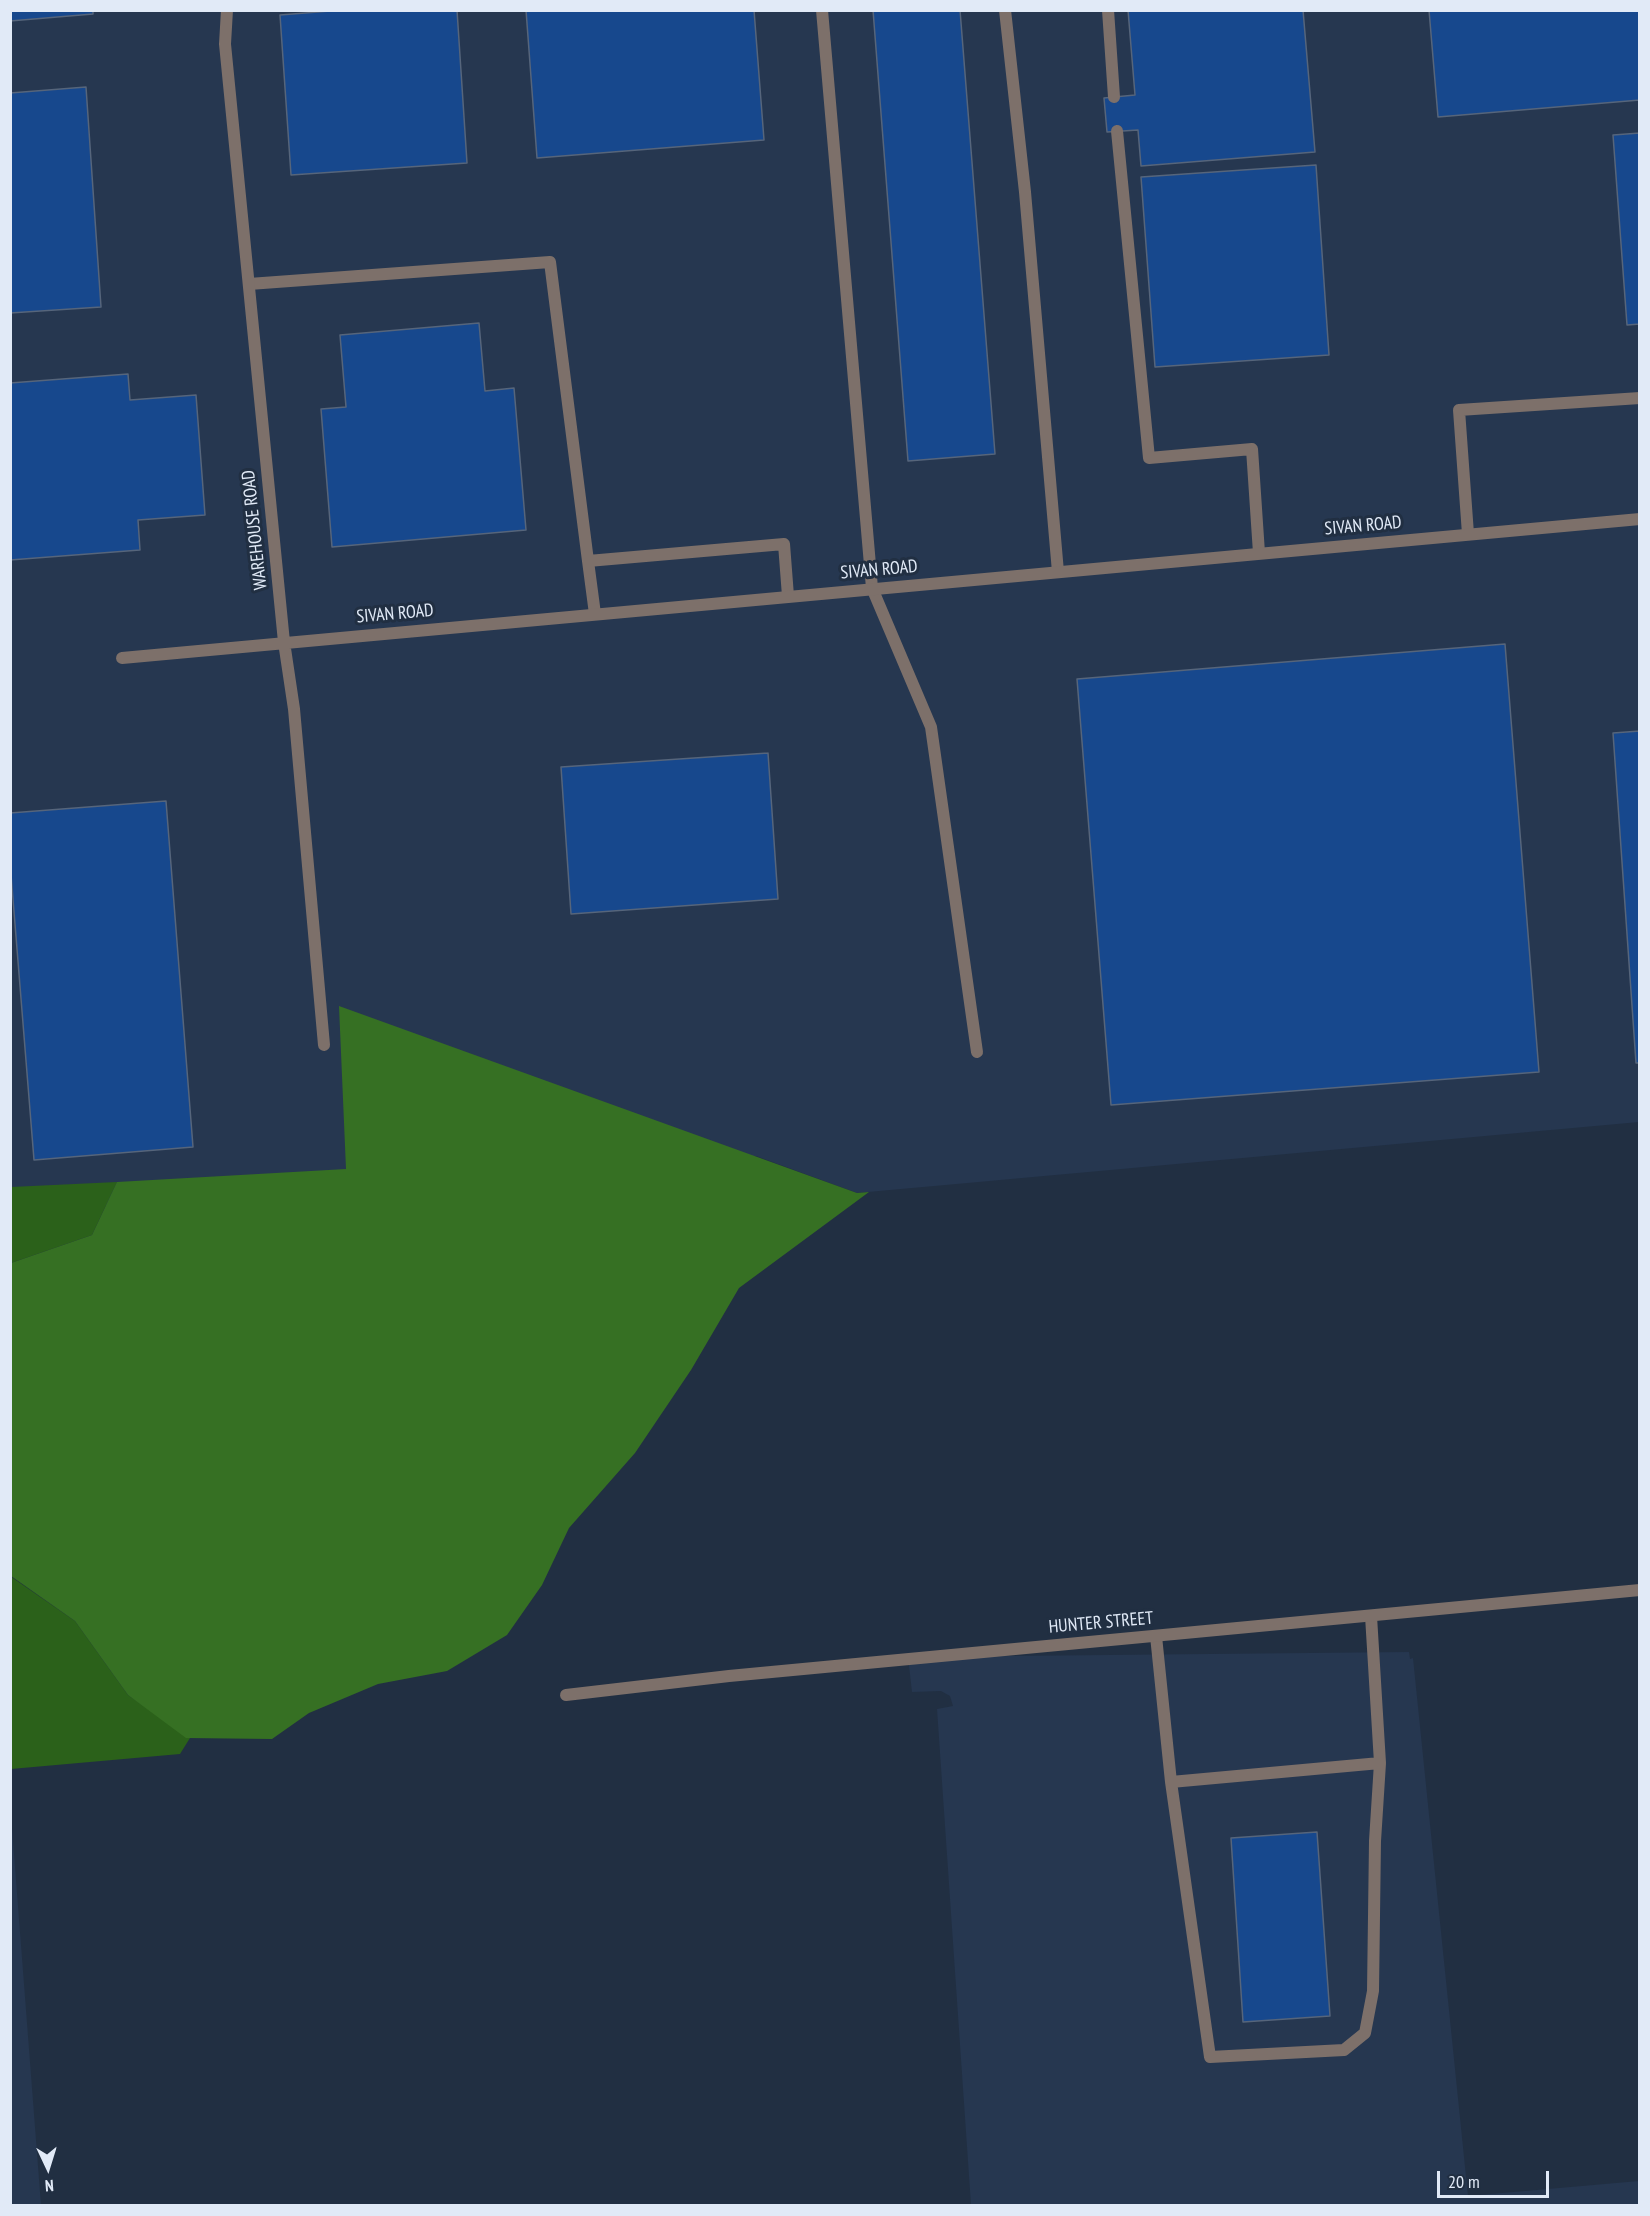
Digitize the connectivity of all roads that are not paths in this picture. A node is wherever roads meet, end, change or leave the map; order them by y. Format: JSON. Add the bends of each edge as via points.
{"nodes":[{"id":1,"x":227,"y":10,"type":"edge"},
{"id":2,"x":822,"y":10,"type":"edge"},
{"id":3,"x":1005,"y":10,"type":"edge"},
{"id":4,"x":1107,"y":10,"type":"edge"},
{"id":5,"x":1114,"y":97,"type":"dead end"},
{"id":6,"x":1117,"y":131,"type":"dead end"},
{"id":7,"x":249,"y":285,"type":"junction"},
{"id":8,"x":1640,"y":398,"type":"edge"},
{"id":9,"x":1640,"y":519,"type":"edge"},
{"id":10,"x":1468,"y":534,"type":"junction"},
{"id":11,"x":1259,"y":553,"type":"junction"},
{"id":12,"x":588,"y":561,"type":"junction"},
{"id":13,"x":1058,"y":572,"type":"junction"},
{"id":14,"x":872,"y":588,"type":"junction"},
{"id":15,"x":789,"y":596,"type":"junction"},
{"id":16,"x":595,"y":614,"type":"junction"},
{"id":17,"x":284,"y":642,"type":"junction"},
{"id":18,"x":122,"y":658,"type":"dead end"},
{"id":19,"x":324,"y":1045,"type":"dead end"},
{"id":20,"x":977,"y":1052,"type":"dead end"},
{"id":21,"x":1640,"y":1590,"type":"edge"},
{"id":22,"x":1371,"y":1616,"type":"junction"},
{"id":23,"x":1156,"y":1636,"type":"junction"},
{"id":24,"x":566,"y":1695,"type":"dead end"},
{"id":25,"x":1380,"y":1763,"type":"junction"},
{"id":26,"x":1171,"y":1782,"type":"junction"}],
"edges":[{"from":1,"to":7,"type":"street","name":"WAREHOUSE ROAD","via":[[225,44]]},
{"from":2,"to":14,"type":"street"},
{"from":3,"to":13,"type":"street"},
{"from":4,"to":5,"type":"street"},
{"from":6,"to":11,"type":"street","via":[[1149,458],[1252,449]]},
{"from":7,"to":12,"type":"street","via":[[550,262]]},
{"from":7,"to":17,"type":"street","name":"WAREHOUSE ROAD"},
{"from":8,"to":10,"type":"street","via":[[1459,410]]},
{"from":9,"to":10,"type":"street","name":"SIVAN ROAD"},
{"from":10,"to":11,"type":"street","name":"SIVAN ROAD"},
{"from":11,"to":13,"type":"street","name":"SIVAN ROAD"},
{"from":12,"to":15,"type":"street","via":[[784,544]]},
{"from":12,"to":16,"type":"street"},
{"from":13,"to":14,"type":"street","name":"SIVAN ROAD"},
{"from":14,"to":15,"type":"street","name":"SIVAN ROAD"},
{"from":14,"to":20,"type":"street","via":[[931,726]]},
{"from":15,"to":16,"type":"street","name":"SIVAN ROAD"},
{"from":16,"to":17,"type":"street","name":"SIVAN ROAD"},
{"from":17,"to":18,"type":"street","name":"SIVAN ROAD"},
{"from":17,"to":19,"type":"street","name":"WAREHOUSE ROAD","via":[[294,709]]},
{"from":21,"to":22,"type":"street","name":"HUNTER STREET"},
{"from":22,"to":23,"type":"street","name":"HUNTER STREET"},
{"from":22,"to":25,"type":"street"},
{"from":23,"to":24,"type":"street","name":"HUNTER STREET"},
{"from":23,"to":26,"type":"street"},
{"from":25,"to":26,"type":"street"},
{"from":25,"to":26,"type":"street","via":[[1374,1991],[1365,2033],[1344,2050],[1210,2056]]}]}
